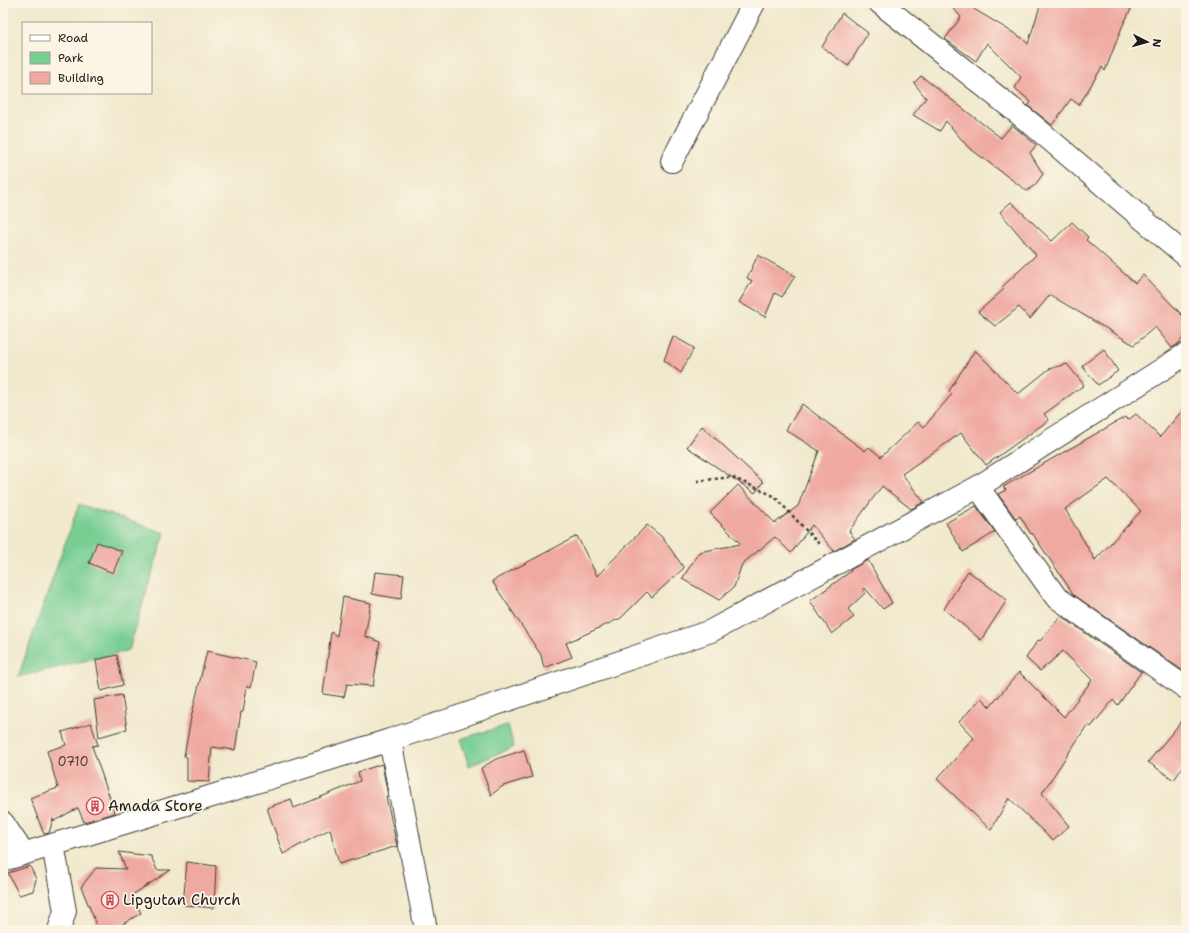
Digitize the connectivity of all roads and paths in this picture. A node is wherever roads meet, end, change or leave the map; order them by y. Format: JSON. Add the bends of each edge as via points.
{"nodes":[{"id":1,"x":754,"y":3,"type":"edge"},
{"id":2,"x":880,"y":3,"type":"edge"},
{"id":3,"x":672,"y":161,"type":"dead end"},
{"id":4,"x":1186,"y":256,"type":"edge"},
{"id":5,"x":1186,"y":354,"type":"edge"},
{"id":6,"x":697,"y":481,"type":"dead end"},
{"id":7,"x":978,"y":487,"type":"junction"},
{"id":8,"x":836,"y":564,"type":"junction"},
{"id":9,"x":1186,"y":688,"type":"edge"},
{"id":10,"x":390,"y":740,"type":"junction"},
{"id":11,"x":3,"y":824,"type":"edge"},
{"id":12,"x":53,"y":845,"type":"junction"},
{"id":13,"x":13,"y":856,"type":"edge"},
{"id":14,"x":59,"y":930,"type":"edge"},
{"id":15,"x":426,"y":930,"type":"edge"}],
"edges":[{"from":1,"to":3,"type":"street"},
{"from":2,"to":4,"type":"street","via":[[1034,126]]},
{"from":5,"to":7,"type":"street"},
{"from":6,"to":8,"type":"path","via":[[732,476],[774,496]]},
{"from":7,"to":8,"type":"street"},
{"from":7,"to":9,"type":"street","via":[[1056,597]]},
{"from":8,"to":10,"type":"street","via":[[711,631]]},
{"from":10,"to":12,"type":"street"},
{"from":10,"to":15,"type":"street"},
{"from":11,"to":13,"type":"street"},
{"from":12,"to":13,"type":"street"},
{"from":12,"to":14,"type":"street","via":[[65,911]]}]}
